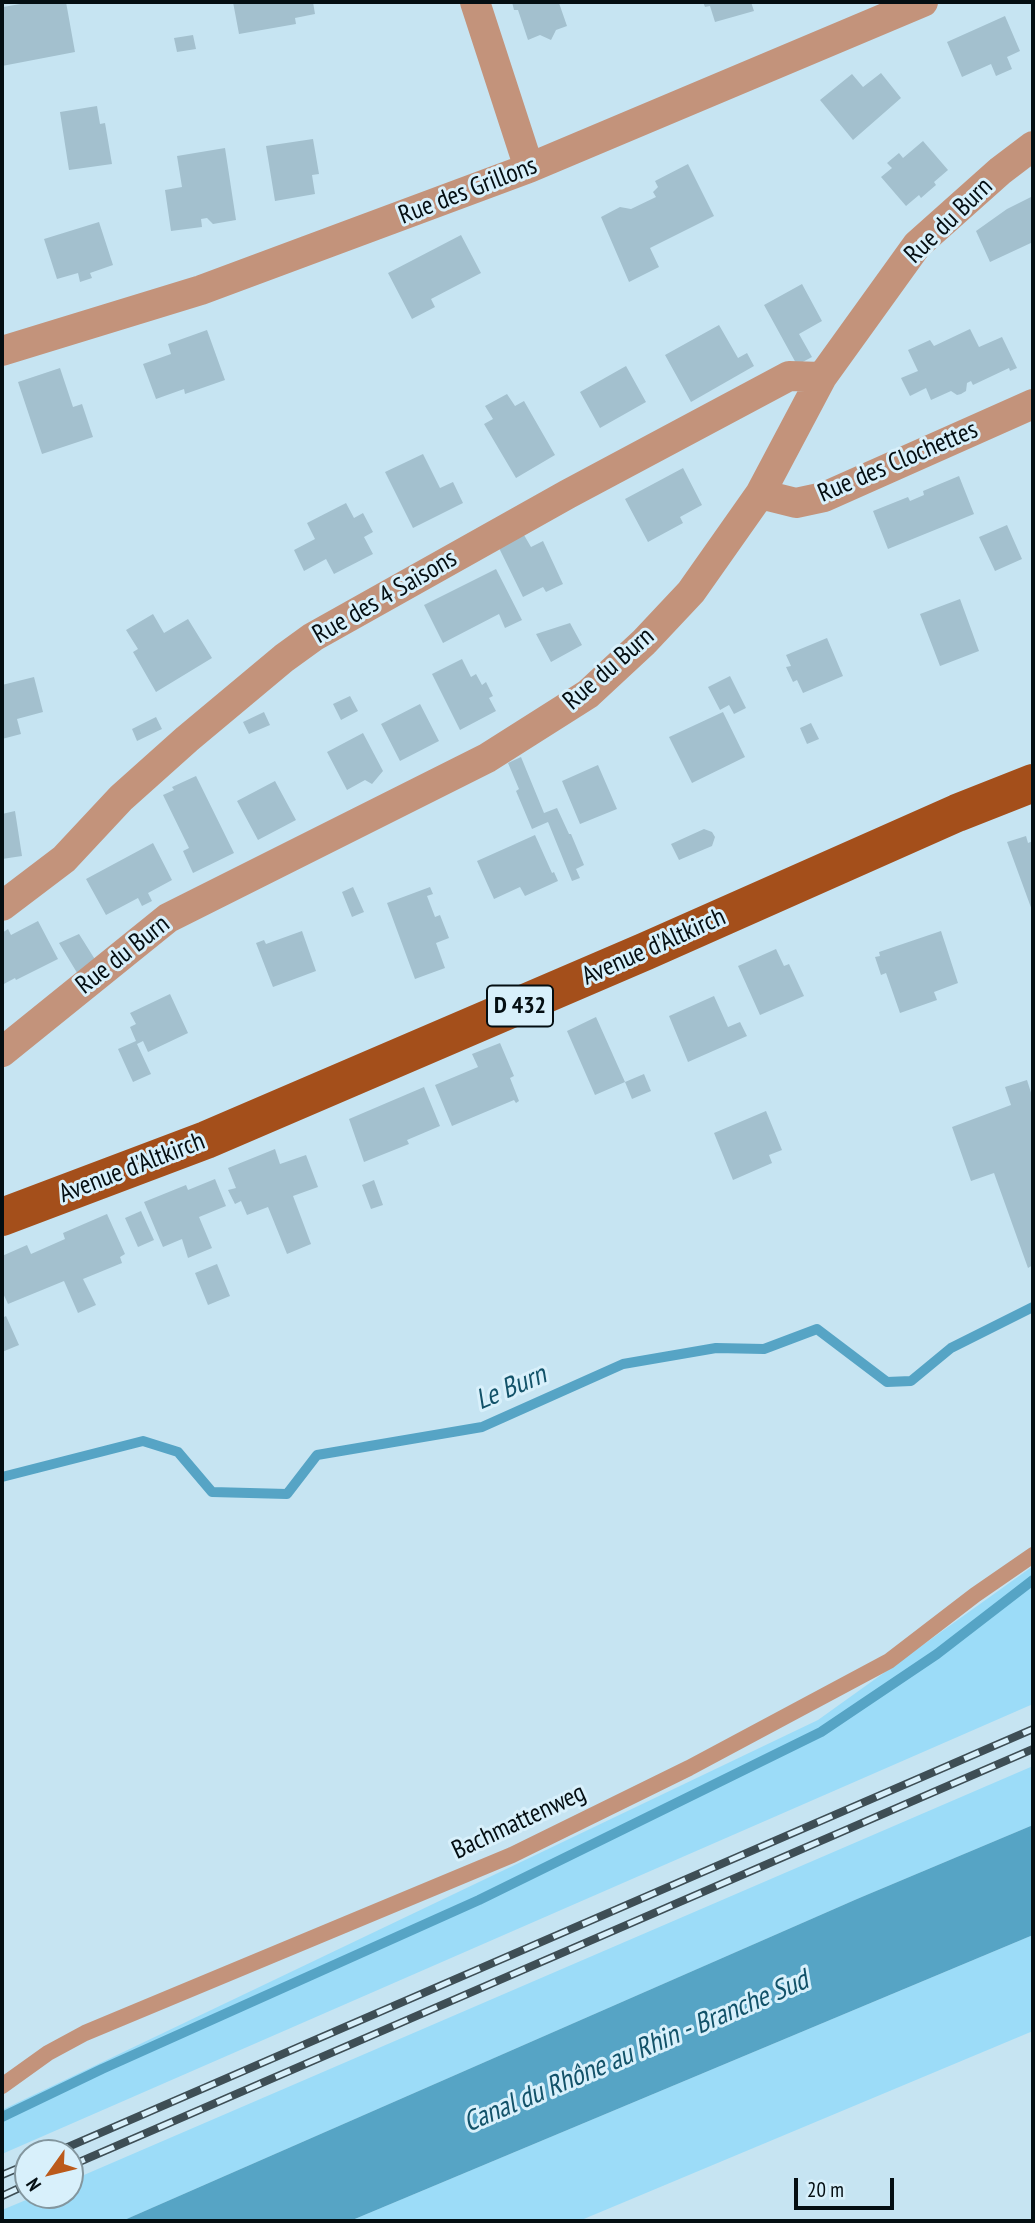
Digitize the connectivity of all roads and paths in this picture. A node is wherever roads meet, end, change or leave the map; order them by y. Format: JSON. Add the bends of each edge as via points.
{"nodes":[{"id":1,"x":475,"y":2,"type":"edge"},
{"id":2,"x":923,"y":2,"type":"edge"},
{"id":3,"x":1033,"y":146,"type":"edge"},
{"id":4,"x":529,"y":169,"type":"junction"},
{"id":5,"x":2,"y":351,"type":"edge"},
{"id":6,"x":822,"y":377,"type":"junction"},
{"id":7,"x":1033,"y":404,"type":"edge"},
{"id":8,"x":760,"y":494,"type":"junction"},
{"id":9,"x":1033,"y":783,"type":"edge"},
{"id":10,"x":2,"y":906,"type":"edge"},
{"id":11,"x":2,"y":1052,"type":"edge"},
{"id":12,"x":2,"y":1217,"type":"edge"},
{"id":13,"x":1033,"y":1555,"type":"edge"},
{"id":14,"x":2,"y":2087,"type":"edge"}],
"edges":[{"from":1,"to":4,"type":"street"},
{"from":2,"to":4,"type":"street","name":"Rue des Grillons"},
{"from":3,"to":6,"type":"street","name":"Rue du Burn","via":[[917,245]]},
{"from":4,"to":5,"type":"street","name":"Rue des Grillons","via":[[201,290]]},
{"from":6,"to":8,"type":"street","name":"Rue du Burn"},
{"from":6,"to":10,"type":"street","name":"Rue des 4 Saisons","via":[[789,376],[313,637],[187,739],[121,798],[64,859]]},
{"from":7,"to":8,"type":"street","name":"Rue des Clochettes","via":[[824,497],[796,503]]},
{"from":8,"to":11,"type":"street","name":"Rue du Burn","via":[[691,592],[588,694],[487,758],[168,918]]},
{"from":9,"to":12,"type":"main road","name":"Avenue d'Altkirch","number":"D 432","via":[[206,1140]]},
{"from":13,"to":14,"type":"lane","name":"Bachmattenweg","via":[[890,1661],[689,1768],[512,1855],[85,2033]]}]}
